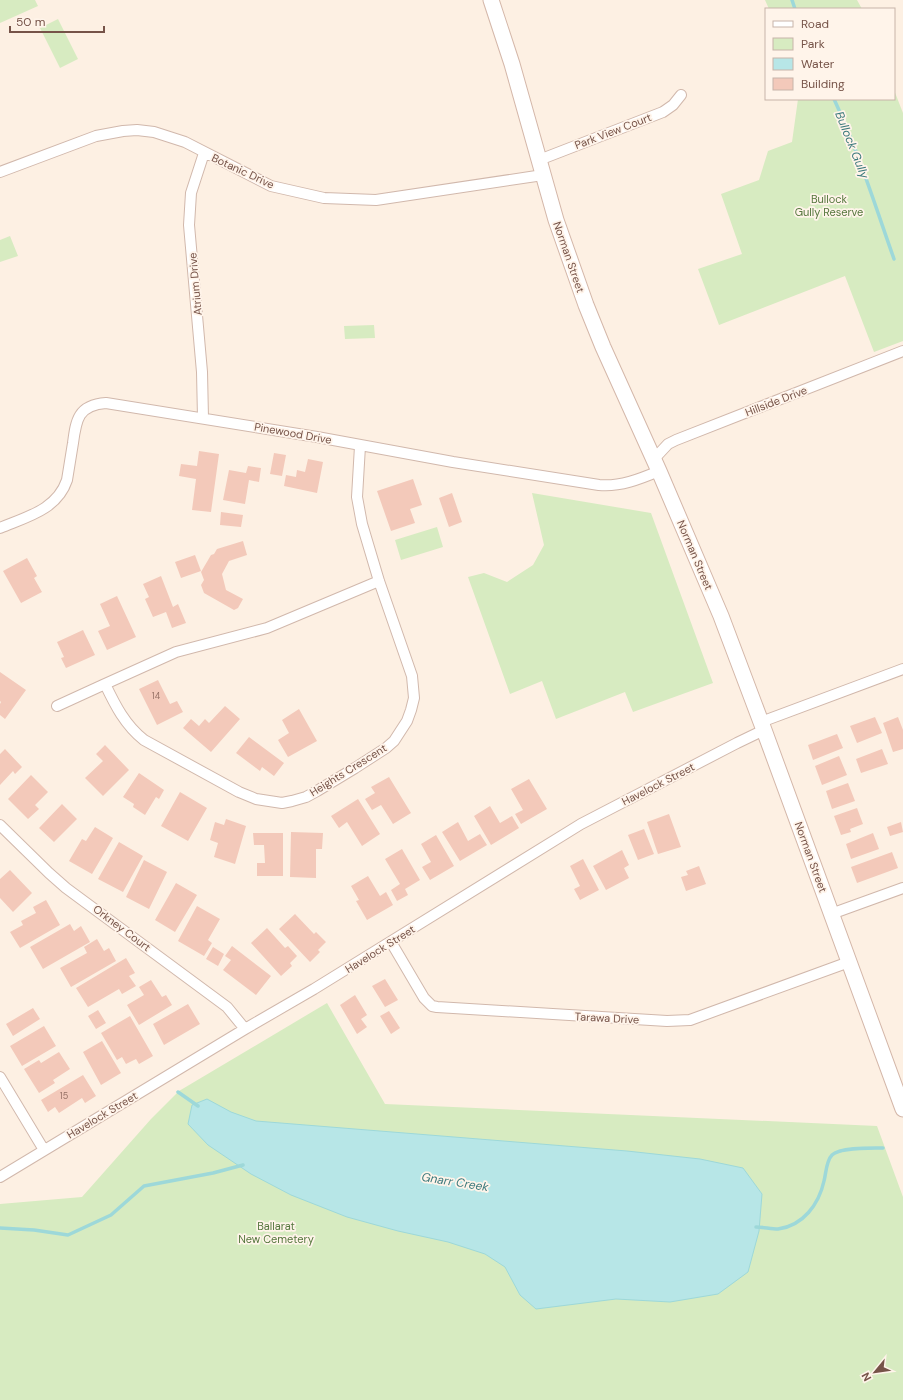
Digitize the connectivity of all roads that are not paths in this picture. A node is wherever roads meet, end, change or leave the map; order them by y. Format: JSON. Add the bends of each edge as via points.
{"nodes":[{"id":1,"x":491,"y":0,"type":"edge"},
{"id":2,"x":681,"y":94,"type":"dead end"},
{"id":3,"x":204,"y":153,"type":"junction"},
{"id":4,"x":539,"y":160,"type":"junction"},
{"id":5,"x":0,"y":172,"type":"edge"},
{"id":6,"x":543,"y":175,"type":"junction"},
{"id":7,"x":903,"y":351,"type":"edge"},
{"id":8,"x":203,"y":418,"type":"junction"},
{"id":9,"x":360,"y":446,"type":"junction"},
{"id":10,"x":657,"y":465,"type":"junction"},
{"id":11,"x":0,"y":528,"type":"edge"},
{"id":12,"x":379,"y":582,"type":"junction"},
{"id":13,"x":903,"y":669,"type":"edge"},
{"id":14,"x":105,"y":684,"type":"junction"},
{"id":15,"x":57,"y":706,"type":"dead end"},
{"id":16,"x":763,"y":726,"type":"junction"},
{"id":17,"x":0,"y":825,"type":"edge"},
{"id":18,"x":903,"y":888,"type":"edge"},
{"id":19,"x":831,"y":914,"type":"junction"},
{"id":20,"x":391,"y":942,"type":"junction"},
{"id":21,"x":849,"y":962,"type":"junction"},
{"id":22,"x":245,"y":1029,"type":"junction"},
{"id":23,"x":0,"y":1077,"type":"edge"},
{"id":24,"x":903,"y":1109,"type":"edge"},
{"id":25,"x":44,"y":1150,"type":"junction"},
{"id":26,"x":0,"y":1177,"type":"edge"}],
"edges":[{"from":1,"to":4,"type":"street","name":"Norman Street"},
{"from":2,"to":4,"type":"street","name":"Park View Court","via":[[673,105],[663,112]]},
{"from":3,"to":5,"type":"street","name":"Botanic Drive","via":[[185,142],[154,132],[123,131],[96,136]]},
{"from":3,"to":6,"type":"street","name":"Botanic Drive","via":[[271,186],[324,198],[376,200]]},
{"from":3,"to":8,"type":"street","name":"Atrium Drive","via":[[191,193],[189,210],[202,372]]},
{"from":4,"to":6,"type":"street","name":"Norman Street"},
{"from":6,"to":10,"type":"street","name":"Norman Street","via":[[558,227],[586,305]]},
{"from":7,"to":10,"type":"street","name":"Hillside Drive","via":[[676,440],[670,443]]},
{"from":8,"to":9,"type":"street","name":"Pinewood Drive"},
{"from":8,"to":11,"type":"street","name":"Pinewood Drive","via":[[106,403],[93,404],[76,421],[67,480],[59,496],[45,508]]},
{"from":9,"to":10,"type":"street","name":"Pinewood Drive","via":[[599,485],[626,483]]},
{"from":9,"to":12,"type":"street","name":"Heights Crescent","via":[[357,497]]},
{"from":10,"to":16,"type":"street","name":"Norman Street","via":[[718,609]]},
{"from":12,"to":14,"type":"street","via":[[267,628],[176,652]]},
{"from":12,"to":14,"type":"street","name":"Heights Crescent","via":[[412,676],[414,698],[411,710],[400,732],[386,748],[306,796],[282,803],[256,800],[150,744],[128,724]]},
{"from":13,"to":16,"type":"street","name":"Havelock Street"},
{"from":14,"to":15,"type":"street"},
{"from":16,"to":19,"type":"street","name":"Norman Street"},
{"from":16,"to":20,"type":"street","name":"Havelock Street","via":[[581,824]]},
{"from":17,"to":22,"type":"street","name":"Orkney Court","via":[[49,874],[227,1007]]},
{"from":18,"to":19,"type":"street"},
{"from":19,"to":21,"type":"street","name":"Norman Street"},
{"from":20,"to":21,"type":"street","name":"Tarawa Drive","via":[[424,998],[438,1007],[667,1021],[695,1019]]},
{"from":20,"to":22,"type":"street","name":"Havelock Street"},
{"from":21,"to":24,"type":"street","name":"Norman Street"},
{"from":22,"to":25,"type":"street","name":"Havelock Street"},
{"from":23,"to":25,"type":"street"},
{"from":25,"to":26,"type":"street","name":"Havelock Street"}]}
